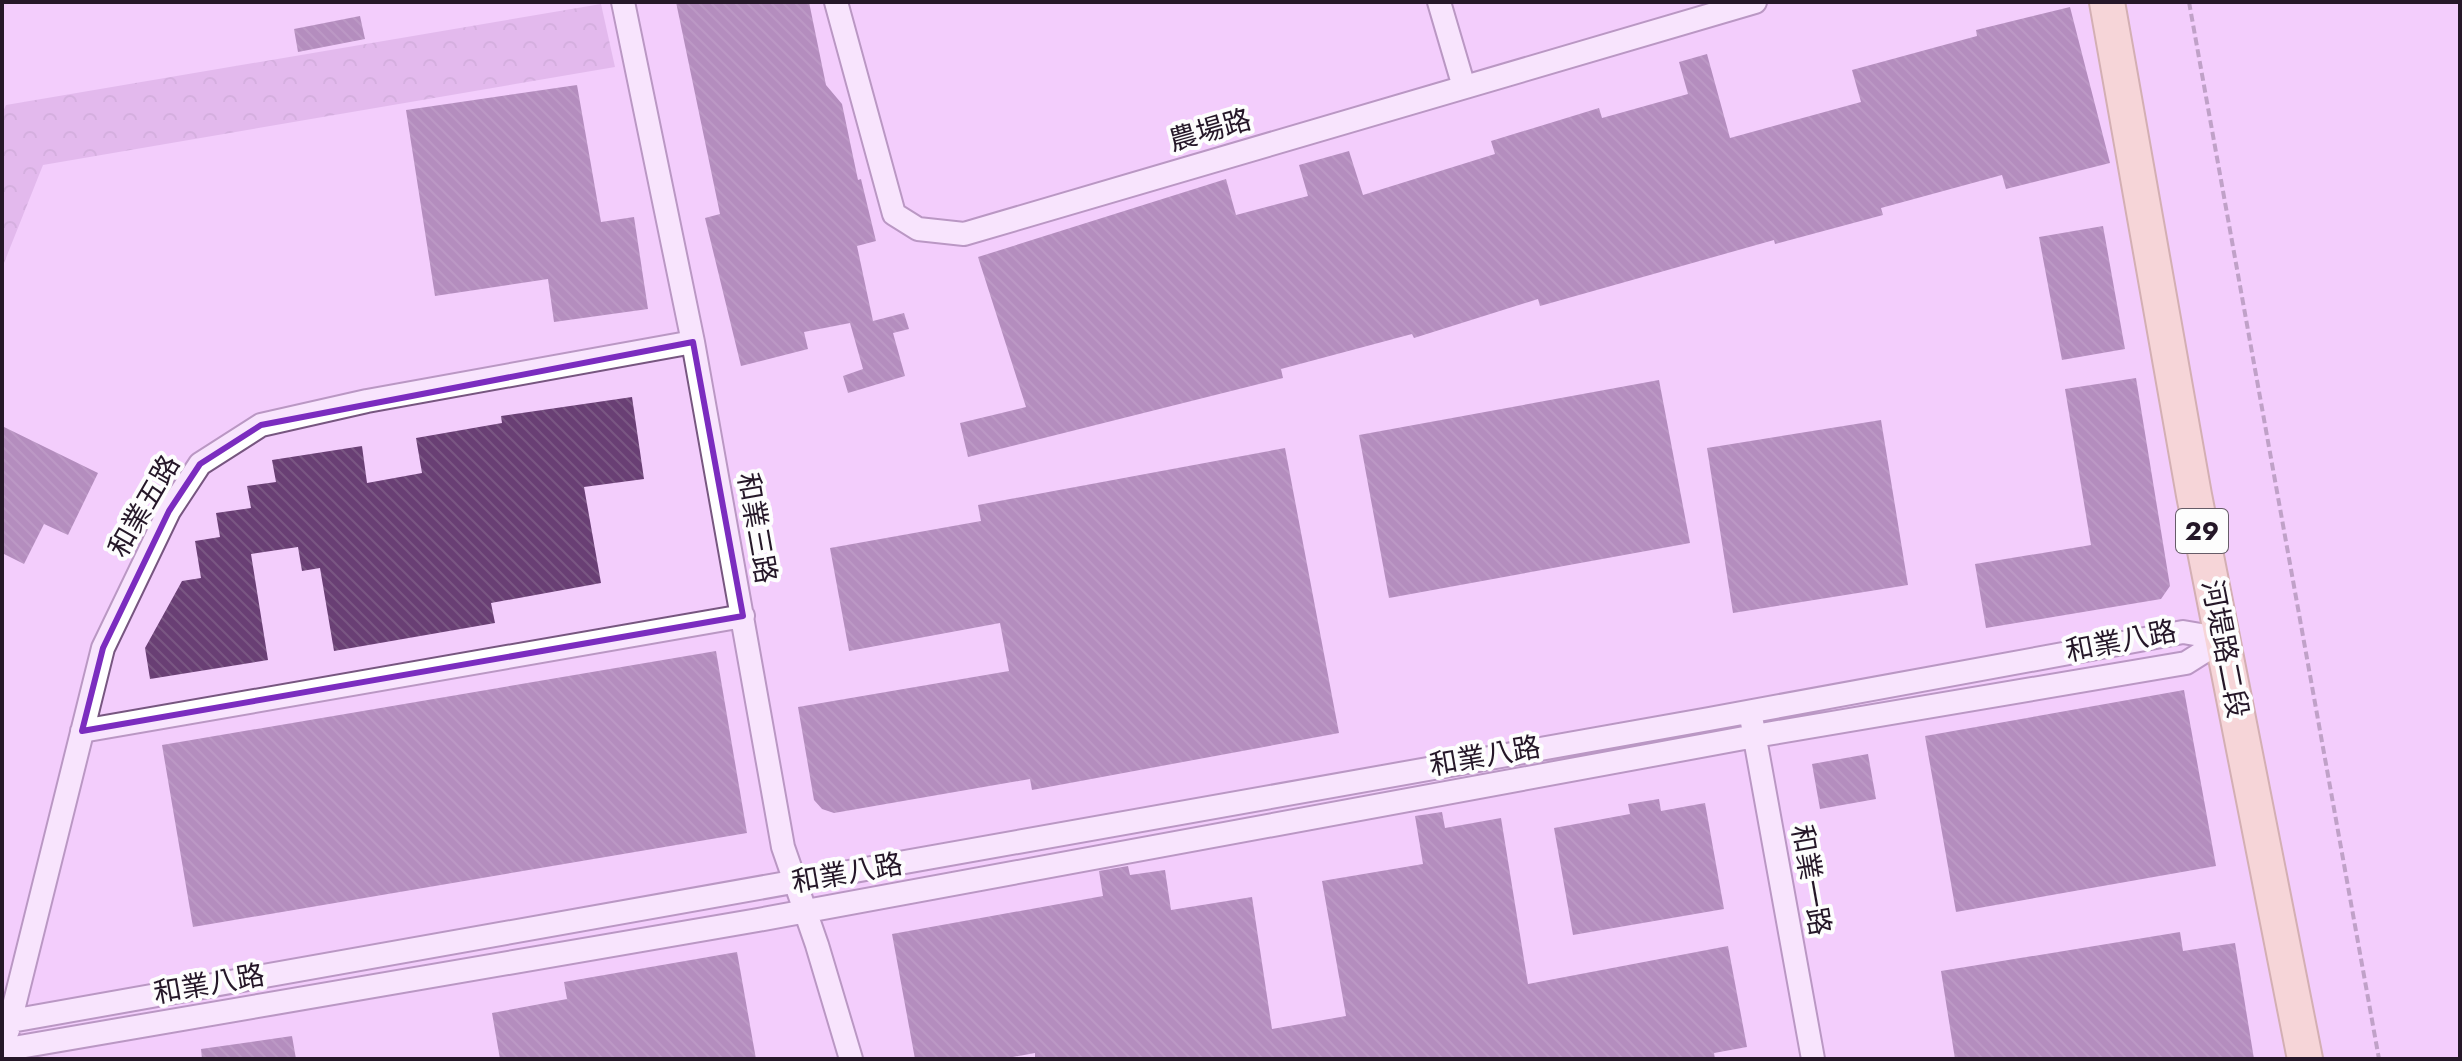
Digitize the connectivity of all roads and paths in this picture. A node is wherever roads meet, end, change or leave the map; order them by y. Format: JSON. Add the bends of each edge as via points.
{"nodes":[{"id":1,"x":623,"y":2,"type":"edge"},
{"id":2,"x":836,"y":2,"type":"edge"},
{"id":3,"x":1439,"y":2,"type":"edge"},
{"id":4,"x":1755,"y":2,"type":"edge"},
{"id":5,"x":2107,"y":2,"type":"edge"},
{"id":6,"x":2189,"y":2,"type":"edge"},
{"id":7,"x":1464,"y":87,"type":"junction"},
{"id":8,"x":693,"y":342,"type":"junction"},
{"id":9,"x":743,"y":616,"type":"junction"},
{"id":10,"x":2224,"y":639,"type":"junction"},
{"id":11,"x":1751,"y":711,"type":"junction"},
{"id":12,"x":82,"y":731,"type":"junction"},
{"id":13,"x":1755,"y":736,"type":"junction"},
{"id":14,"x":794,"y":881,"type":"junction"},
{"id":15,"x":805,"y":912,"type":"junction"},
{"id":16,"x":11,"y":1021,"type":"junction"},
{"id":17,"x":11,"y":1051,"type":"edge"},
{"id":18,"x":4,"y":1059,"type":"edge"},
{"id":19,"x":851,"y":1059,"type":"edge"},
{"id":20,"x":1813,"y":1059,"type":"edge"},
{"id":21,"x":2305,"y":1059,"type":"edge"},
{"id":22,"x":2379,"y":1059,"type":"edge"}],
"edges":[{"from":1,"to":8,"type":"street","name":"和業三路"},
{"from":2,"to":7,"type":"street","name":"農場路","via":[[894,214],[918,229],[964,234]]},
{"from":3,"to":7,"type":"street"},
{"from":4,"to":7,"type":"street","name":"農場路"},
{"from":5,"to":10,"type":"main road","name":"河堤路二段","number":"29"},
{"from":6,"to":22,"type":"path"},
{"from":8,"to":9,"type":"street","name":"和業三路"},
{"from":8,"to":12,"type":"street","name":"和業五路","via":[[261,425],[200,464],[169,511],[103,648]]},
{"from":9,"to":12,"type":"street"},
{"from":9,"to":14,"type":"street","name":"和業三路"},
{"from":10,"to":11,"type":"street","name":"和業八路","via":[[2183,632]]},
{"from":10,"to":13,"type":"street","name":"和業八路","via":[[2186,663]]},
{"from":10,"to":21,"type":"main road","name":"河堤路二段","number":"29"},
{"from":11,"to":13,"type":"street","name":"和業一路"},
{"from":11,"to":14,"type":"street","name":"和業八路"},
{"from":12,"to":16,"type":"street","name":"和業五路"},
{"from":13,"to":15,"type":"street","name":"和業八路"},
{"from":13,"to":20,"type":"street","name":"和業一路"},
{"from":14,"to":15,"type":"street","name":"和業三路"},
{"from":14,"to":16,"type":"street","name":"和業八路"},
{"from":15,"to":17,"type":"street","name":"和業八路"},
{"from":15,"to":19,"type":"street","name":"和業三路"},
{"from":16,"to":17,"type":"street"},
{"from":17,"to":18,"type":"street"}]}
